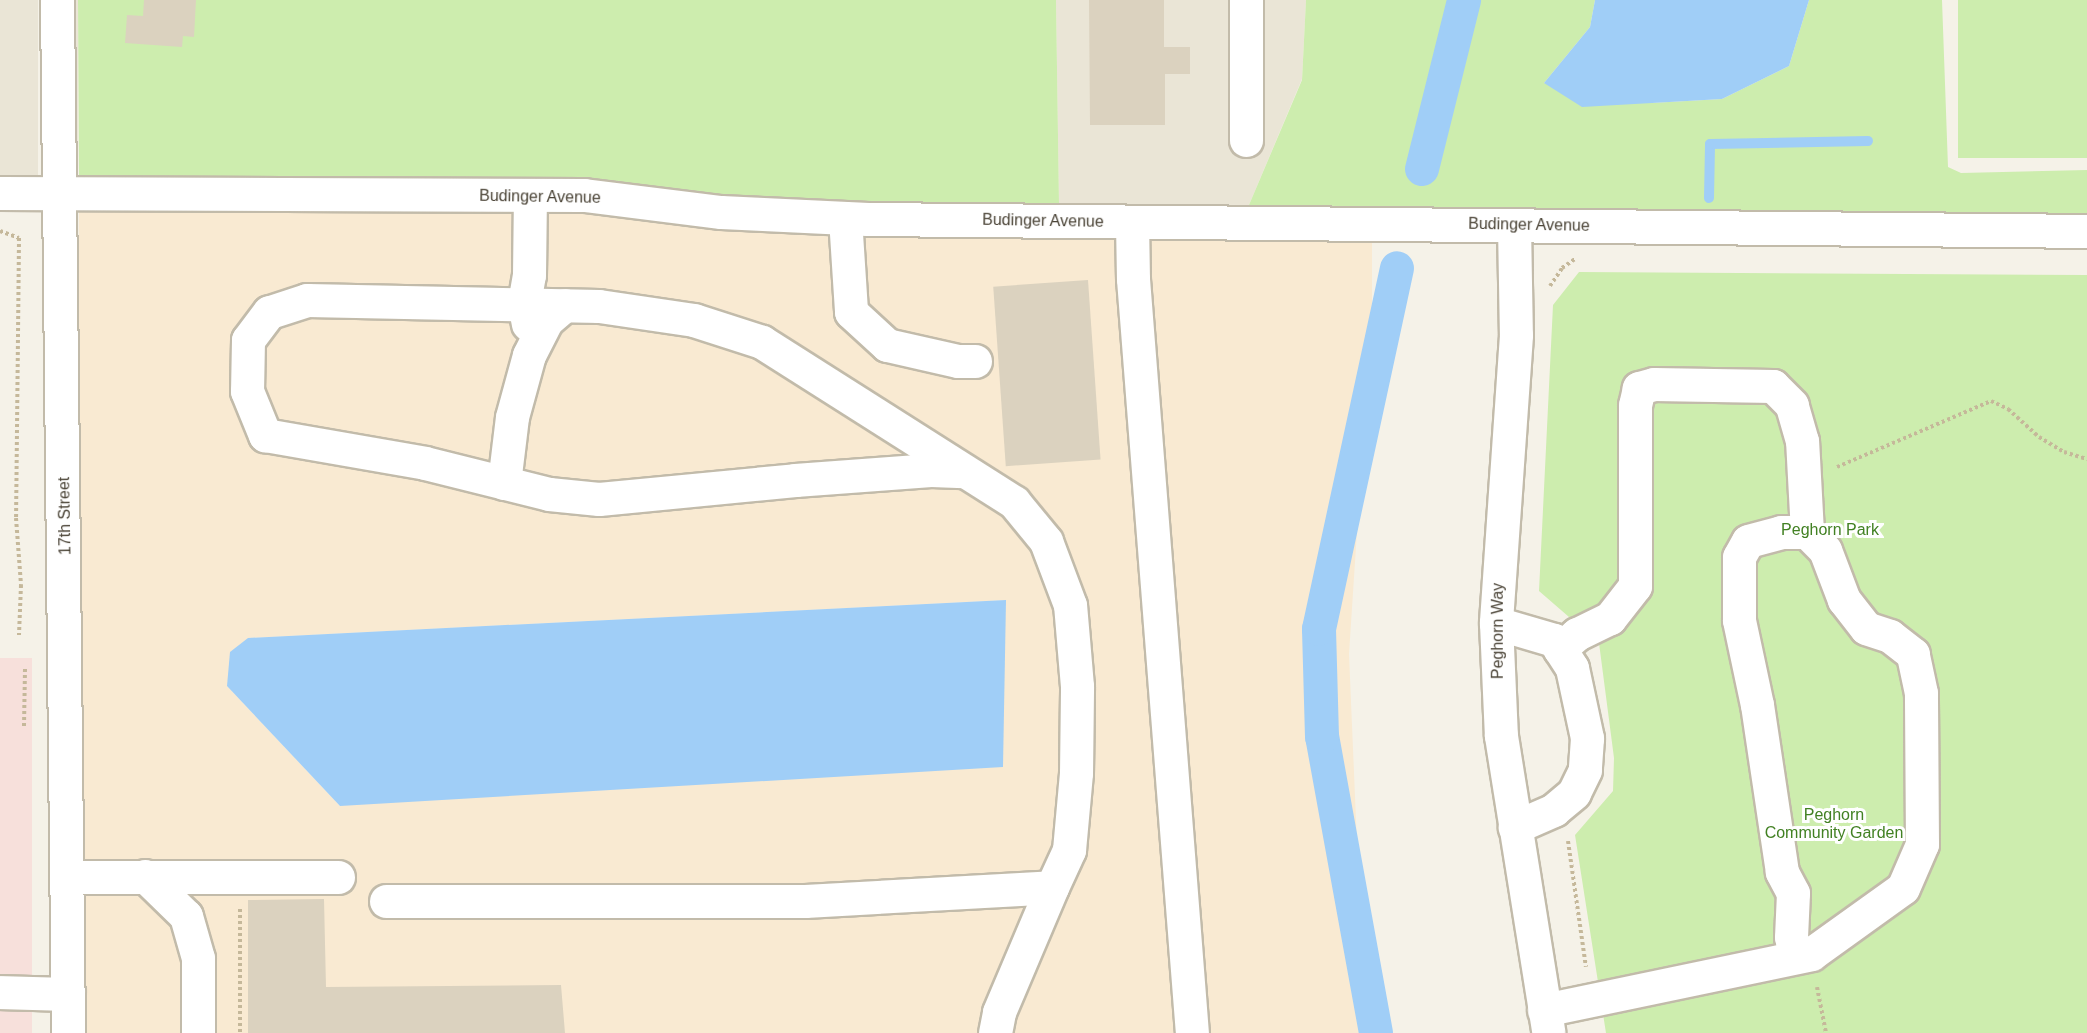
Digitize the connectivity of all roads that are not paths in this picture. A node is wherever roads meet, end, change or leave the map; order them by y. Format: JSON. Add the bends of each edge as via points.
{"nodes":[{"id":1,"x":57,"y":0,"type":"edge"},
{"id":2,"x":1246,"y":0,"type":"edge"},
{"id":3,"x":1246,"y":140,"type":"dead end"},
{"id":4,"x":0,"y":193,"type":"edge"},
{"id":5,"x":58,"y":193,"type":"junction"},
{"id":6,"x":530,"y":195,"type":"junction"},
{"id":7,"x":845,"y":218,"type":"junction"},
{"id":8,"x":1132,"y":222,"type":"junction"},
{"id":9,"x":1514,"y":225,"type":"junction"},
{"id":10,"x":2087,"y":231,"type":"edge"},
{"id":11,"x":524,"y":303,"type":"junction"},
{"id":12,"x":565,"y":304,"type":"junction"},
{"id":13,"x":529,"y":355,"type":"junction"},
{"id":14,"x":975,"y":361,"type":"dead end"},
{"id":15,"x":964,"y":471,"type":"junction"},
{"id":16,"x":504,"y":483,"type":"junction"},
{"id":17,"x":1807,"y":531,"type":"junction"},
{"id":18,"x":1496,"y":623,"type":"junction"},
{"id":19,"x":1560,"y":649,"type":"junction"},
{"id":20,"x":1515,"y":827,"type":"junction"},
{"id":21,"x":145,"y":876,"type":"junction"},
{"id":22,"x":68,"y":877,"type":"junction"},
{"id":23,"x":338,"y":877,"type":"dead end"},
{"id":24,"x":1052,"y":887,"type":"junction"},
{"id":25,"x":387,"y":901,"type":"dead end"},
{"id":26,"x":1803,"y":956,"type":"junction"},
{"id":27,"x":0,"y":992,"type":"edge"},
{"id":28,"x":68,"y":994,"type":"junction"},
{"id":29,"x":1546,"y":1022,"type":"edge"},
{"id":30,"x":68,"y":1033,"type":"edge"},
{"id":31,"x":198,"y":1033,"type":"edge"},
{"id":32,"x":995,"y":1033,"type":"edge"},
{"id":33,"x":1192,"y":1033,"type":"edge"}],
"edges":[{"from":1,"to":5,"type":"street","name":"17th Street"},
{"from":2,"to":3,"type":"street"},
{"from":4,"to":5,"type":"street","name":"Budinger Avenue"},
{"from":5,"to":6,"type":"street","name":"Budinger Avenue"},
{"from":5,"to":22,"type":"street","name":"17th Street"},
{"from":6,"to":7,"type":"street","name":"Budinger Avenue","via":[[584,195],[721,212]]},
{"from":6,"to":11,"type":"street","via":[[529,275]]},
{"from":7,"to":8,"type":"street","name":"Budinger Avenue"},
{"from":7,"to":14,"type":"street","via":[[851,312],[887,345],[958,361]]},
{"from":8,"to":9,"type":"street","name":"Budinger Avenue"},
{"from":8,"to":33,"type":"street","via":[[1133,279]]},
{"from":9,"to":10,"type":"street","name":"Budinger Avenue"},
{"from":9,"to":18,"type":"street","name":"Peghorn Way","via":[[1516,335]]},
{"from":11,"to":12,"type":"street"},
{"from":11,"to":13,"type":"street"},
{"from":11,"to":16,"type":"street","via":[[307,300],[269,312],[248,340],[247,391],[265,435],[425,463]]},
{"from":12,"to":13,"type":"street","via":[[547,320]]},
{"from":12,"to":15,"type":"street","via":[[694,320],[762,342]]},
{"from":13,"to":16,"type":"street","via":[[512,417]]},
{"from":15,"to":16,"type":"street","via":[[795,480],[599,499],[549,494]]},
{"from":15,"to":24,"type":"street","via":[[1014,502],[1046,541],[1070,605],[1077,686],[1076,773],[1069,850]]},
{"from":17,"to":19,"type":"street","via":[[1802,441],[1792,405],[1773,386],[1654,384],[1639,388],[1635,405],[1635,586],[1610,618],[1577,634]]},
{"from":17,"to":26,"type":"street","via":[[1781,531],[1748,541],[1739,557],[1739,620],[1757,705],[1782,872],[1793,893],[1791,938]]},
{"from":17,"to":26,"type":"street","via":[[1825,550],[1844,600],[1866,628],[1890,636],[1913,654],[1920,693],[1922,844],[1903,888]]},
{"from":18,"to":19,"type":"street","via":[[1537,633],[1554,640]]},
{"from":18,"to":20,"type":"street","name":"Peghorn Way","via":[[1501,736]]},
{"from":19,"to":20,"type":"street","via":[[1572,668],[1587,738],[1585,770],[1574,793],[1561,804]]},
{"from":20,"to":29,"type":"street","name":"Peghorn Way"},
{"from":21,"to":22,"type":"street"},
{"from":21,"to":23,"type":"street"},
{"from":21,"to":31,"type":"street","via":[[186,916],[198,958]]},
{"from":22,"to":28,"type":"street","name":"17th Street"},
{"from":24,"to":25,"type":"street","via":[[805,901]]},
{"from":24,"to":32,"type":"street","via":[[999,1012]]},
{"from":26,"to":29,"type":"street"},
{"from":27,"to":28,"type":"street"},
{"from":28,"to":30,"type":"street","name":"17th Street"}]}
